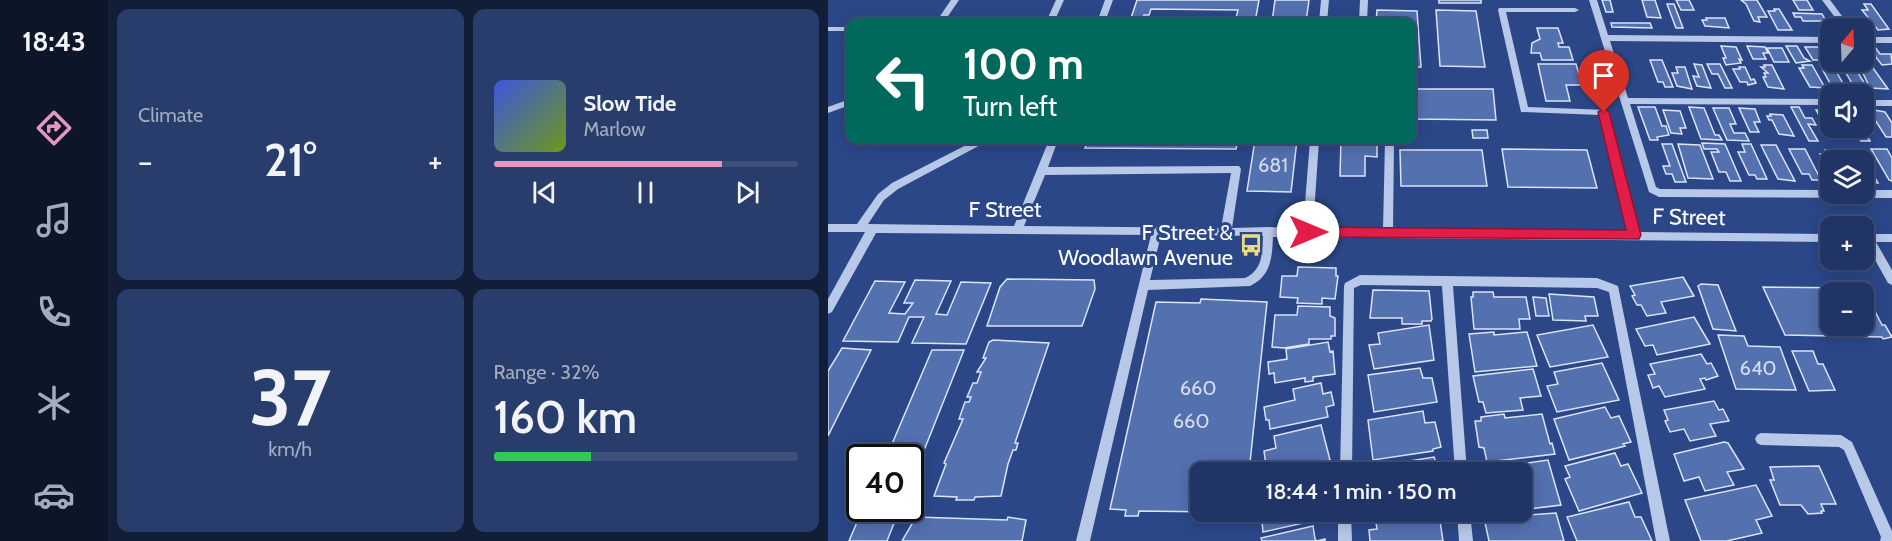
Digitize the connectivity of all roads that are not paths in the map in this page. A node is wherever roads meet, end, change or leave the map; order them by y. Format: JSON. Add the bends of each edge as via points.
{"nodes":[{"id":1,"x":955,"y":0,"type":"edge"},
{"id":2,"x":1060,"y":0,"type":"edge"},
{"id":3,"x":1109,"y":0,"type":"edge"},
{"id":4,"x":1325,"y":0,"type":"edge"},
{"id":5,"x":1364,"y":0,"type":"edge"},
{"id":6,"x":1593,"y":0,"type":"edge"},
{"id":7,"x":1826,"y":0,"type":"edge"},
{"id":8,"x":1575,"y":10,"type":"dead end"},
{"id":9,"x":943,"y":18,"type":"edge"},
{"id":10,"x":1052,"y":18,"type":"edge"},
{"id":11,"x":1102,"y":18,"type":"edge"},
{"id":12,"x":1323,"y":18,"type":"edge"},
{"id":13,"x":1363,"y":18,"type":"edge"},
{"id":14,"x":1840,"y":18,"type":"edge"},
{"id":15,"x":846,"y":28,"type":"edge"},
{"id":16,"x":828,"y":29,"type":"edge"},
{"id":17,"x":1605,"y":38,"type":"junction"},
{"id":18,"x":1820,"y":40,"type":"edge"},
{"id":19,"x":1874,"y":40,"type":"edge"},
{"id":20,"x":1892,"y":40,"type":"edge"},
{"id":21,"x":1625,"y":101,"type":"junction"},
{"id":22,"x":1820,"y":102,"type":"edge"},
{"id":23,"x":846,"y":103,"type":"edge"},
{"id":24,"x":1874,"y":103,"type":"edge"},
{"id":25,"x":1892,"y":103,"type":"edge"},
{"id":26,"x":828,"y":110,"type":"edge"},
{"id":27,"x":975,"y":144,"type":"edge"},
{"id":28,"x":1052,"y":144,"type":"edge"},
{"id":29,"x":1315,"y":144,"type":"edge"},
{"id":30,"x":1390,"y":144,"type":"edge"},
{"id":31,"x":1042,"y":171,"type":"junction"},
{"id":32,"x":1892,"y":194,"type":"edge"},
{"id":33,"x":828,"y":228,"type":"edge"},
{"id":34,"x":860,"y":228,"type":"junction"},
{"id":35,"x":873,"y":228,"type":"junction"},
{"id":36,"x":1018,"y":229,"type":"junction"},
{"id":37,"x":1156,"y":230,"type":"junction"},
{"id":38,"x":1226,"y":231,"type":"junction"},
{"id":39,"x":1269,"y":231,"type":"junction"},
{"id":40,"x":1308,"y":232,"type":"junction"},
{"id":41,"x":1388,"y":233,"type":"junction"},
{"id":42,"x":1634,"y":235,"type":"junction"},
{"id":43,"x":1820,"y":238,"type":"edge"},
{"id":44,"x":1874,"y":238,"type":"edge"},
{"id":45,"x":1892,"y":238,"type":"edge"},
{"id":46,"x":1874,"y":252,"type":"edge"},
{"id":47,"x":1892,"y":280,"type":"edge"},
{"id":48,"x":1447,"y":282,"type":"junction"},
{"id":49,"x":1144,"y":285,"type":"junction"},
{"id":50,"x":828,"y":309,"type":"edge"},
{"id":51,"x":1761,"y":439,"type":"dead end"},
{"id":52,"x":1346,"y":462,"type":"edge"},
{"id":53,"x":1460,"y":462,"type":"edge"},
{"id":54,"x":1345,"y":522,"type":"edge"},
{"id":55,"x":1465,"y":522,"type":"edge"},
{"id":56,"x":1083,"y":541,"type":"edge"},
{"id":57,"x":1345,"y":541,"type":"edge"},
{"id":58,"x":1466,"y":541,"type":"edge"},
{"id":59,"x":1664,"y":541,"type":"edge"},
{"id":60,"x":1887,"y":541,"type":"edge"}],
"edges":[{"from":1,"to":9,"type":"street"},
{"from":2,"to":10,"type":"street"},
{"from":3,"to":11,"type":"street"},
{"from":4,"to":12,"type":"street"},
{"from":5,"to":13,"type":"street"},
{"from":6,"to":17,"type":"street"},
{"from":7,"to":14,"type":"street"},
{"from":8,"to":42,"type":"street","via":[[1502,10],[1524,110],[1604,112]]},
{"from":15,"to":16,"type":"street"},
{"from":17,"to":18,"type":"street"},
{"from":17,"to":21,"type":"street"},
{"from":19,"to":20,"type":"street"},
{"from":21,"to":22,"type":"street"},
{"from":21,"to":32,"type":"street","via":[[1652,189],[1659,193]]},
{"from":23,"to":26,"type":"street"},
{"from":24,"to":25,"type":"street"},
{"from":27,"to":34,"type":"street","via":[[895,186],[881,197]]},
{"from":28,"to":31,"type":"street"},
{"from":29,"to":40,"type":"street"},
{"from":30,"to":41,"type":"street"},
{"from":31,"to":36,"type":"street"},
{"from":31,"to":38,"type":"street","via":[[1236,169]]},
{"from":33,"to":34,"type":"street","name":"F Street"},
{"from":34,"to":35,"type":"street","name":"F Street"},
{"from":35,"to":36,"type":"street","name":"F Street"},
{"from":35,"to":50,"type":"street"},
{"from":36,"to":37,"type":"street","name":"F Street"},
{"from":37,"to":38,"type":"street","name":"F Street"},
{"from":37,"to":49,"type":"street"},
{"from":38,"to":39,"type":"street","name":"F Street"},
{"from":39,"to":40,"type":"street","name":"F Street"},
{"from":39,"to":49,"type":"street","via":[[1264,272],[1256,280]]},
{"from":40,"to":41,"type":"street","name":"F Street"},
{"from":41,"to":42,"type":"street","name":"F Street"},
{"from":42,"to":43,"type":"street","name":"F Street"},
{"from":44,"to":45,"type":"street"},
{"from":46,"to":47,"type":"street"},
{"from":48,"to":52,"type":"street","via":[[1360,280],[1349,286]]},
{"from":48,"to":53,"type":"street"},
{"from":48,"to":59,"type":"street","via":[[1597,283],[1614,289]]},
{"from":49,"to":56,"type":"street"},
{"from":51,"to":60,"type":"street","via":[[1841,441],[1848,446]]},
{"from":54,"to":57,"type":"street"},
{"from":55,"to":58,"type":"street"}]}
